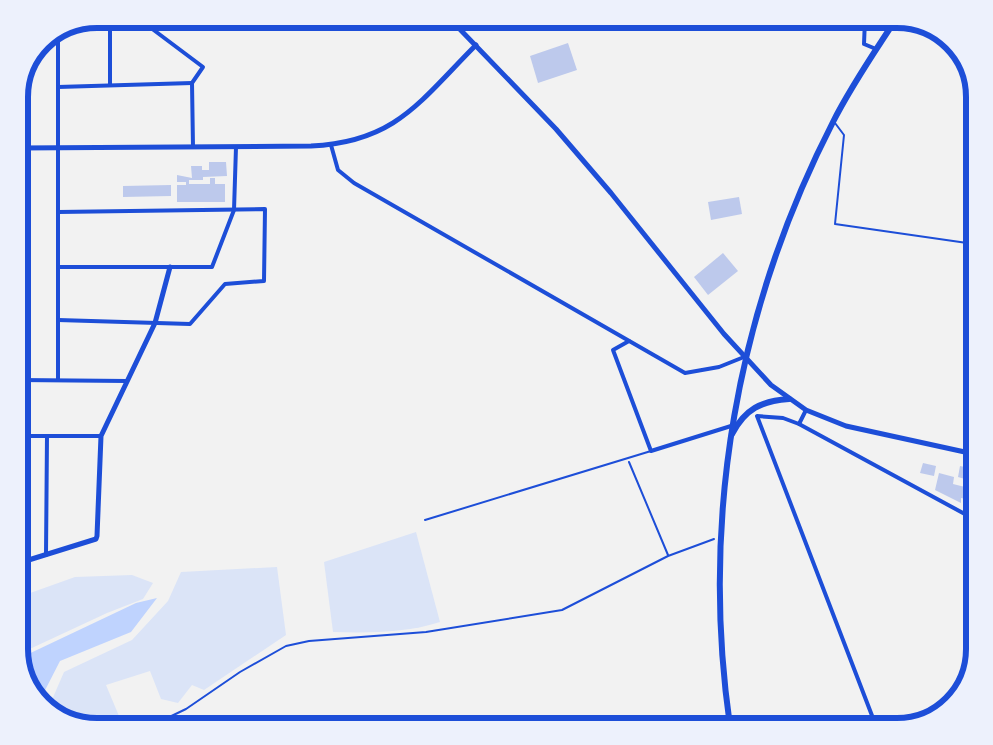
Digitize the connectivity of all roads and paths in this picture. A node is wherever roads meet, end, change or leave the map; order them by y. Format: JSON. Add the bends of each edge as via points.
{"nodes":[{"id":1,"x":110,"y":28,"type":"edge"},
{"id":2,"x":151,"y":28,"type":"edge"},
{"id":3,"x":459,"y":28,"type":"edge"},
{"id":4,"x":865,"y":28,"type":"edge"},
{"id":5,"x":890,"y":28,"type":"edge"},
{"id":6,"x":58,"y":39,"type":"edge"},
{"id":7,"x":476,"y":45,"type":"junction"},
{"id":8,"x":876,"y":49,"type":"junction"},
{"id":9,"x":192,"y":83,"type":"junction"},
{"id":10,"x":110,"y":85,"type":"junction"},
{"id":11,"x":58,"y":87,"type":"junction"},
{"id":12,"x":834,"y":121,"type":"junction"},
{"id":13,"x":330,"y":145,"type":"junction"},
{"id":14,"x":193,"y":147,"type":"junction"},
{"id":15,"x":236,"y":147,"type":"junction"},
{"id":16,"x":28,"y":148,"type":"edge"},
{"id":17,"x":58,"y":148,"type":"junction"},
{"id":18,"x":234,"y":210,"type":"junction"},
{"id":19,"x":58,"y":212,"type":"junction"},
{"id":20,"x":966,"y":243,"type":"edge"},
{"id":21,"x":170,"y":267,"type":"junction"},
{"id":22,"x":58,"y":268,"type":"junction"},
{"id":23,"x":58,"y":320,"type":"junction"},
{"id":24,"x":155,"y":323,"type":"junction"},
{"id":25,"x":629,"y":341,"type":"junction"},
{"id":26,"x":744,"y":357,"type":"junction"},
{"id":27,"x":28,"y":380,"type":"edge"},
{"id":28,"x":58,"y":380,"type":"junction"},
{"id":29,"x":127,"y":381,"type":"junction"},
{"id":30,"x":788,"y":399,"type":"junction"},
{"id":31,"x":806,"y":410,"type":"junction"},
{"id":32,"x":799,"y":424,"type":"junction"},
{"id":33,"x":731,"y":426,"type":"junction"},
{"id":34,"x":28,"y":436,"type":"edge"},
{"id":35,"x":47,"y":436,"type":"junction"},
{"id":36,"x":101,"y":436,"type":"junction"},
{"id":37,"x":729,"y":438,"type":"junction"},
{"id":38,"x":651,"y":450,"type":"junction"},
{"id":39,"x":966,"y":452,"type":"edge"},
{"id":40,"x":628,"y":458,"type":"junction"},
{"id":41,"x":966,"y":515,"type":"edge"},
{"id":42,"x":424,"y":520,"type":"dead end"},
{"id":43,"x":721,"y":535,"type":"junction"},
{"id":44,"x":46,"y":555,"type":"junction"},
{"id":45,"x":668,"y":556,"type":"junction"},
{"id":46,"x":28,"y":561,"type":"edge"},
{"id":47,"x":167,"y":718,"type":"edge"},
{"id":48,"x":729,"y":718,"type":"edge"},
{"id":49,"x":873,"y":718,"type":"edge"}],
"edges":[{"from":1,"to":10,"type":"street"},
{"from":2,"to":9,"type":"street","via":[[203,67]]},
{"from":3,"to":7,"type":"street"},
{"from":4,"to":8,"type":"street","via":[[864,44]]},
{"from":5,"to":8,"type":"main road"},
{"from":6,"to":11,"type":"street"},
{"from":7,"to":13,"type":"street","via":[[396,122],[357,140]]},
{"from":7,"to":26,"type":"street","via":[[611,193]]},
{"from":8,"to":12,"type":"main road"},
{"from":9,"to":10,"type":"street"},
{"from":9,"to":14,"type":"street"},
{"from":10,"to":11,"type":"street"},
{"from":11,"to":17,"type":"street"},
{"from":12,"to":20,"type":"lane","via":[[844,135],[835,224]]},
{"from":12,"to":26,"type":"main road","via":[[790,216],[764,286]]},
{"from":13,"to":15,"type":"street"},
{"from":13,"to":25,"type":"street","via":[[338,170],[349,180]]},
{"from":14,"to":15,"type":"street"},
{"from":14,"to":17,"type":"street"},
{"from":15,"to":18,"type":"street"},
{"from":16,"to":17,"type":"street"},
{"from":17,"to":19,"type":"street"},
{"from":18,"to":19,"type":"street"},
{"from":18,"to":21,"type":"street","via":[[212,267]]},
{"from":18,"to":24,"type":"street","via":[[265,209],[264,281],[225,284],[190,324]]},
{"from":19,"to":22,"type":"street"},
{"from":21,"to":22,"type":"street"},
{"from":21,"to":24,"type":"street"},
{"from":22,"to":23,"type":"street"},
{"from":23,"to":24,"type":"street"},
{"from":23,"to":28,"type":"street"},
{"from":24,"to":29,"type":"street"},
{"from":25,"to":26,"type":"street","via":[[685,373],[719,367]]},
{"from":25,"to":38,"type":"street","via":[[613,350]]},
{"from":26,"to":30,"type":"street"},
{"from":26,"to":33,"type":"main road"},
{"from":27,"to":28,"type":"street"},
{"from":28,"to":29,"type":"street"},
{"from":29,"to":36,"type":"street"},
{"from":30,"to":31,"type":"street"},
{"from":30,"to":37,"type":"main road","via":[[772,400],[752,408]]},
{"from":31,"to":32,"type":"street"},
{"from":31,"to":39,"type":"street","via":[[846,426]]},
{"from":32,"to":41,"type":"street"},
{"from":32,"to":49,"type":"street","via":[[757,416]]},
{"from":33,"to":37,"type":"main road"},
{"from":33,"to":38,"type":"street"},
{"from":34,"to":35,"type":"street"},
{"from":35,"to":36,"type":"street"},
{"from":35,"to":44,"type":"street"},
{"from":36,"to":44,"type":"street","via":[[96,539]]},
{"from":37,"to":43,"type":"main road"},
{"from":38,"to":40,"type":"lane"},
{"from":40,"to":42,"type":"lane"},
{"from":40,"to":45,"type":"path"},
{"from":43,"to":45,"type":"path","via":[[703,545]]},
{"from":43,"to":48,"type":"main road","via":[[721,640]]},
{"from":44,"to":46,"type":"street"},
{"from":45,"to":47,"type":"path","via":[[562,610],[426,632],[309,641],[286,646]]}]}
